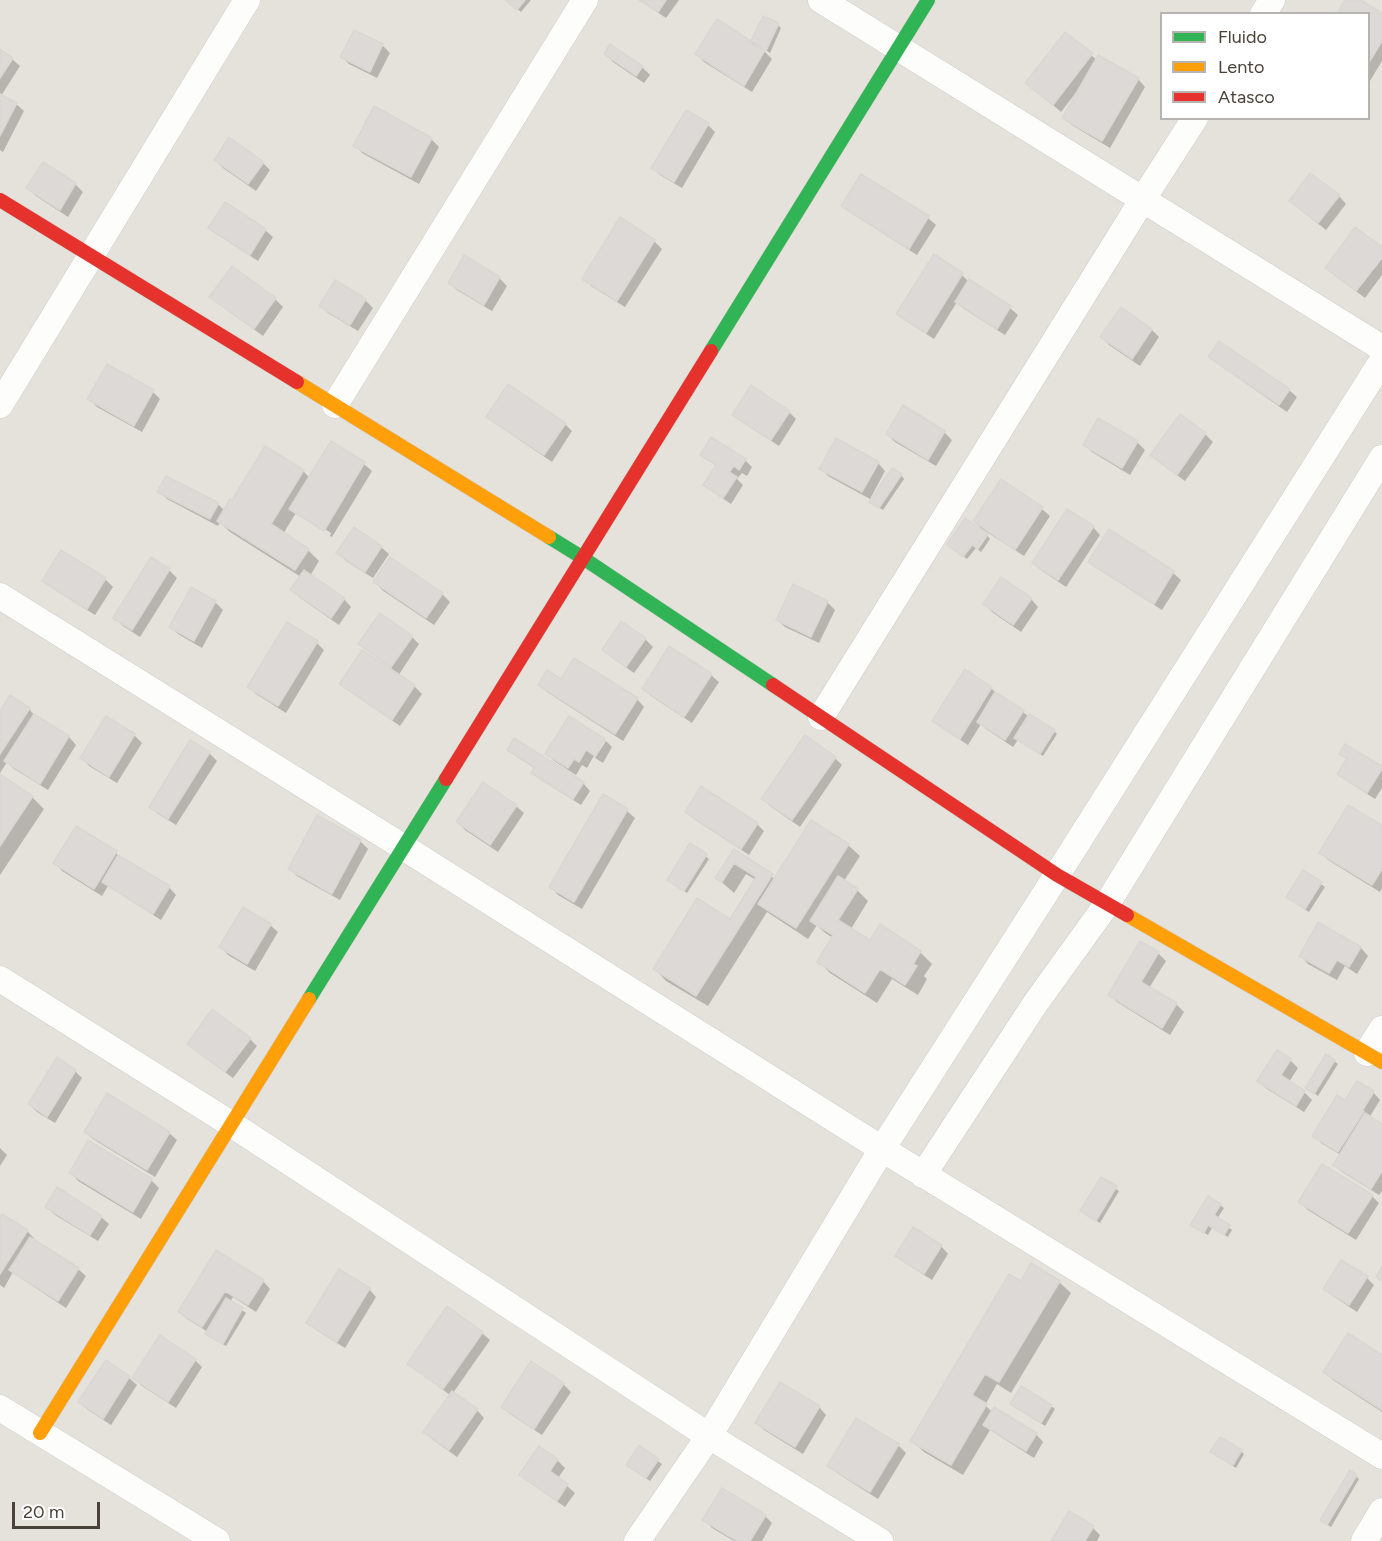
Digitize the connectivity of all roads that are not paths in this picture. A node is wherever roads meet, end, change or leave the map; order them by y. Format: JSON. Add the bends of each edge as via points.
{"nodes":[{"id":1,"x":247,"y":0,"type":"edge"},
{"id":2,"x":585,"y":0,"type":"edge"},
{"id":3,"x":820,"y":0,"type":"edge"},
{"id":4,"x":928,"y":0,"type":"edge"},
{"id":5,"x":899,"y":48,"type":"junction"},
{"id":6,"x":1194,"y":120,"type":"edge"},
{"id":7,"x":1143,"y":199,"type":"junction"},
{"id":8,"x":0,"y":200,"type":"edge"},
{"id":9,"x":91,"y":256,"type":"junction"},
{"id":10,"x":1382,"y":348,"type":"edge"},
{"id":11,"x":1382,"y":361,"type":"edge"},
{"id":12,"x":0,"y":405,"type":"edge"},
{"id":13,"x":334,"y":405,"type":"junction"},
{"id":14,"x":1382,"y":458,"type":"edge"},
{"id":15,"x":583,"y":558,"type":"junction"},
{"id":16,"x":0,"y":596,"type":"edge"},
{"id":17,"x":821,"y":717,"type":"junction"},
{"id":18,"x":403,"y":847,"type":"junction"},
{"id":19,"x":1057,"y":875,"type":"junction"},
{"id":20,"x":1107,"y":904,"type":"junction"},
{"id":21,"x":0,"y":979,"type":"edge"},
{"id":22,"x":1382,"y":1029,"type":"edge"},
{"id":23,"x":1374,"y":1058,"type":"edge"},
{"id":24,"x":231,"y":1124,"type":"junction"},
{"id":25,"x":882,"y":1149,"type":"junction"},
{"id":26,"x":923,"y":1174,"type":"junction"},
{"id":27,"x":0,"y":1408,"type":"edge"},
{"id":28,"x":40,"y":1432,"type":"junction"},
{"id":29,"x":709,"y":1436,"type":"junction"},
{"id":30,"x":1382,"y":1456,"type":"edge"},
{"id":31,"x":1382,"y":1511,"type":"edge"},
{"id":32,"x":217,"y":1541,"type":"edge"},
{"id":33,"x":637,"y":1541,"type":"edge"},
{"id":34,"x":880,"y":1541,"type":"edge"},
{"id":35,"x":1364,"y":1541,"type":"edge"}],
"edges":[{"from":1,"to":9,"type":"street"},
{"from":2,"to":13,"type":"street"},
{"from":3,"to":5,"type":"street"},
{"from":4,"to":5,"type":"street"},
{"from":5,"to":7,"type":"street"},
{"from":5,"to":15,"type":"street"},
{"from":6,"to":7,"type":"street"},
{"from":7,"to":10,"type":"street"},
{"from":7,"to":17,"type":"street"},
{"from":8,"to":9,"type":"street"},
{"from":9,"to":12,"type":"street"},
{"from":9,"to":13,"type":"street"},
{"from":11,"to":19,"type":"street"},
{"from":13,"to":15,"type":"street"},
{"from":14,"to":20,"type":"street"},
{"from":15,"to":17,"type":"street"},
{"from":15,"to":18,"type":"street"},
{"from":16,"to":18,"type":"street"},
{"from":17,"to":19,"type":"street"},
{"from":18,"to":24,"type":"street"},
{"from":18,"to":25,"type":"street"},
{"from":19,"to":20,"type":"street"},
{"from":19,"to":25,"type":"street"},
{"from":20,"to":23,"type":"street"},
{"from":20,"to":26,"type":"street","via":[[1035,1004]]},
{"from":21,"to":24,"type":"street"},
{"from":22,"to":23,"type":"street"},
{"from":24,"to":28,"type":"street"},
{"from":24,"to":29,"type":"street"},
{"from":25,"to":26,"type":"street"},
{"from":25,"to":29,"type":"street"},
{"from":26,"to":30,"type":"street"},
{"from":27,"to":28,"type":"street"},
{"from":28,"to":32,"type":"street"},
{"from":29,"to":33,"type":"street"},
{"from":29,"to":34,"type":"street"},
{"from":31,"to":35,"type":"street"}]}
